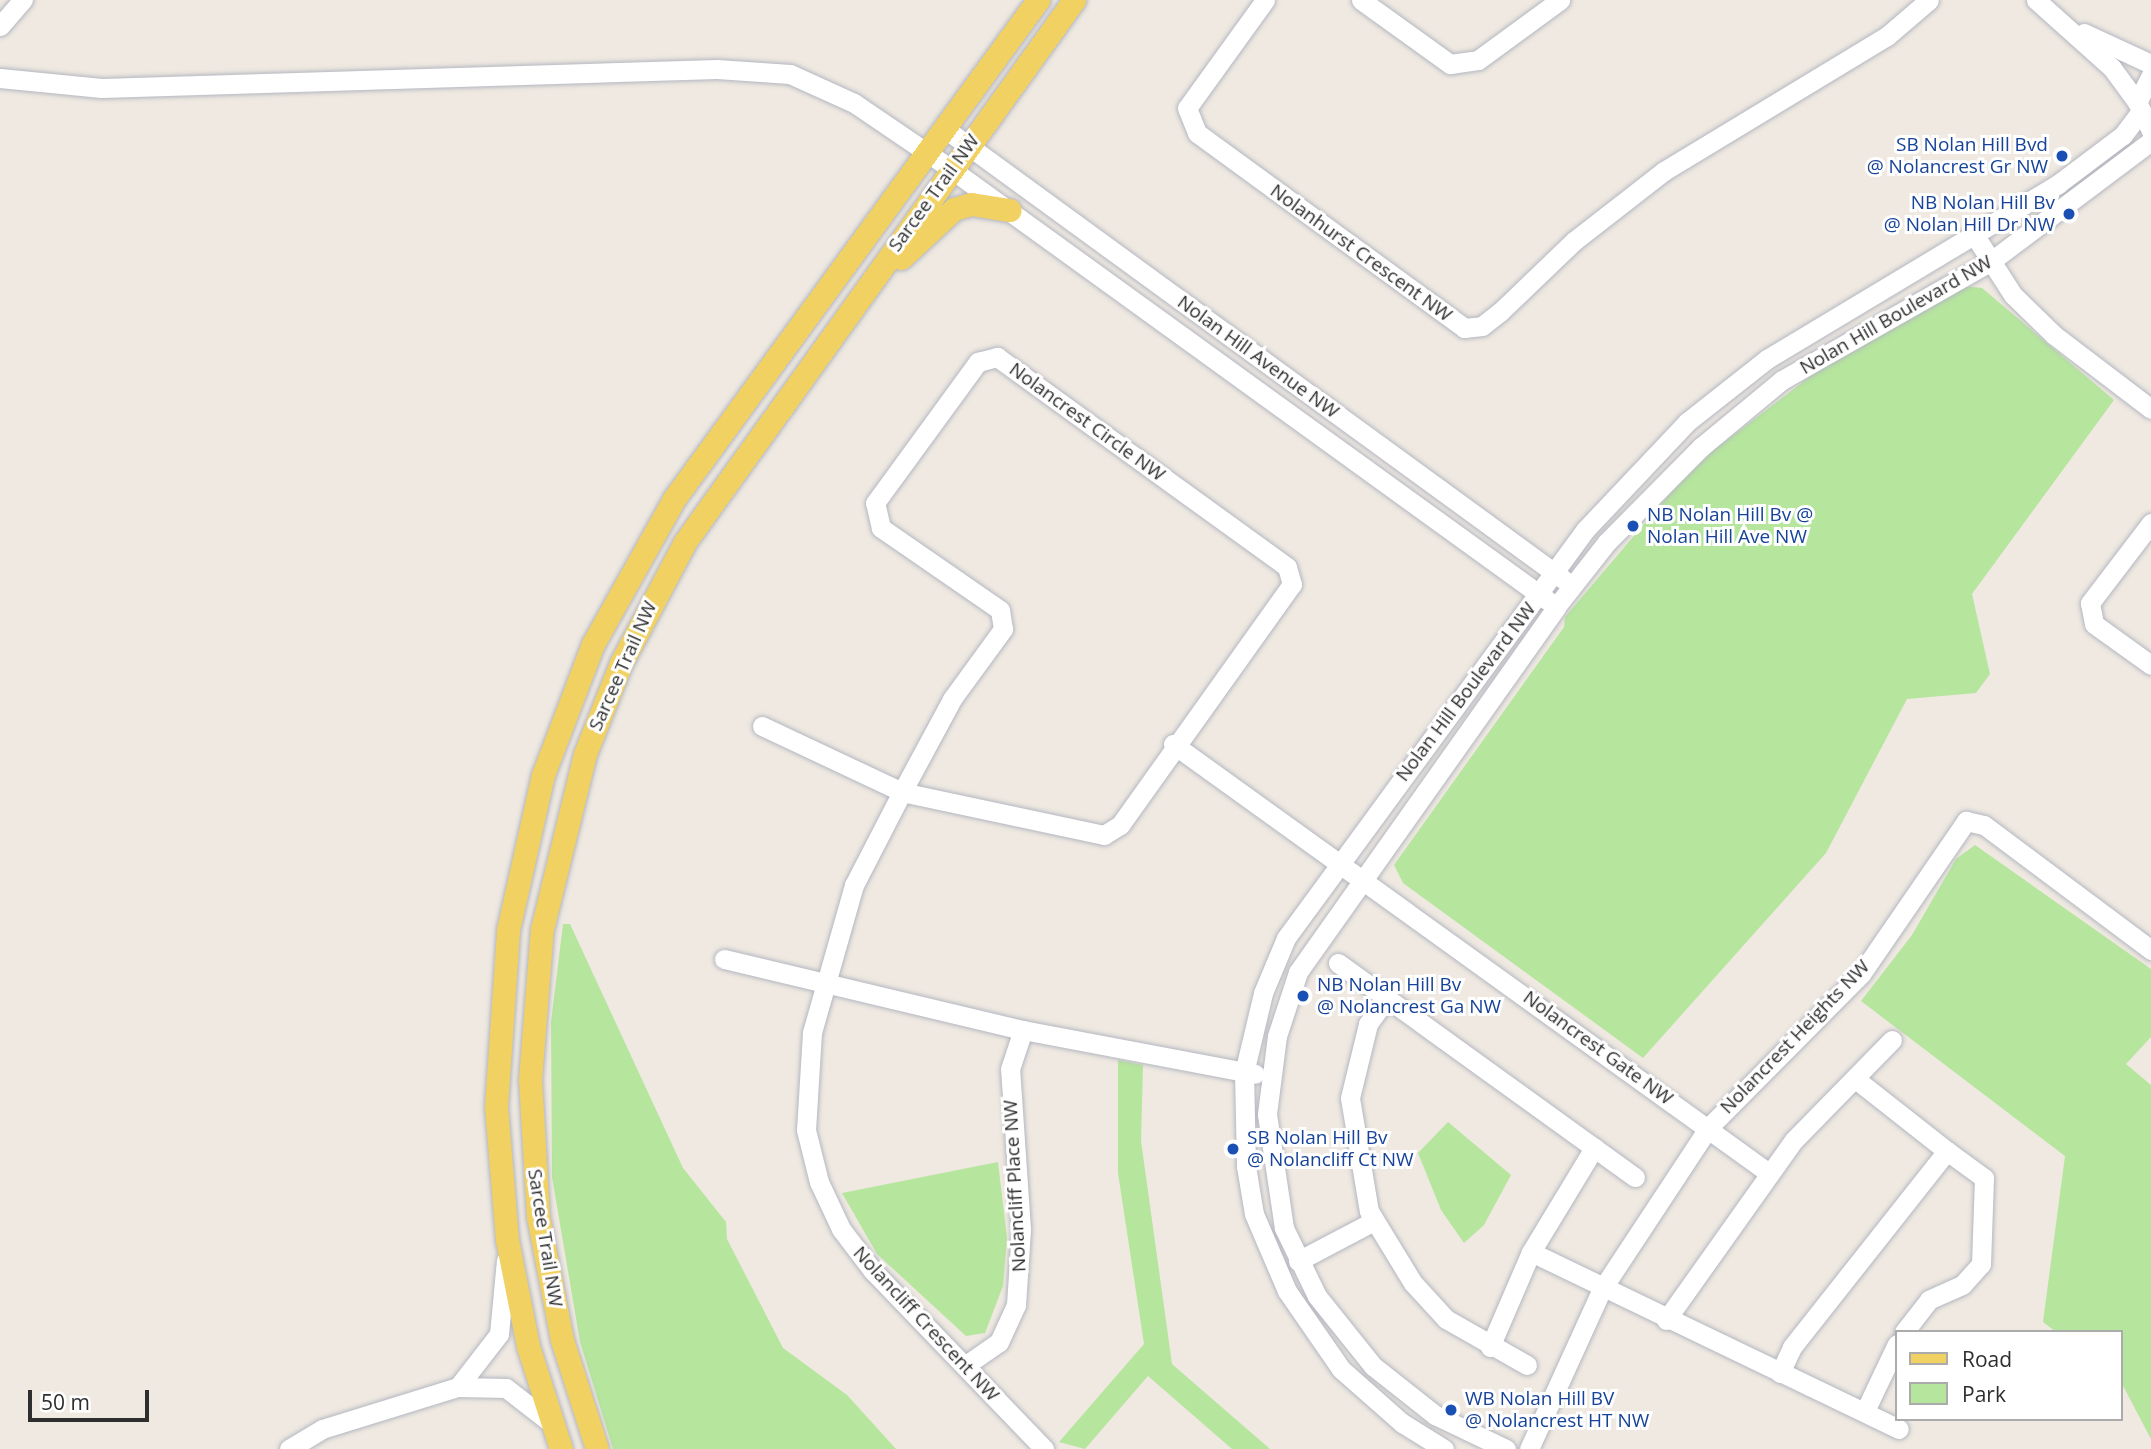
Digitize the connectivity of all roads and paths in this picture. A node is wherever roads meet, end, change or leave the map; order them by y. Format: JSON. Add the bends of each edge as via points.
{"nodes":[{"id":1,"x":23,"y":0,"type":"edge"},
{"id":2,"x":1038,"y":0,"type":"edge"},
{"id":3,"x":1074,"y":0,"type":"edge"},
{"id":4,"x":1265,"y":0,"type":"edge"},
{"id":5,"x":1361,"y":0,"type":"edge"},
{"id":6,"x":1560,"y":0,"type":"edge"},
{"id":7,"x":1929,"y":0,"type":"edge"},
{"id":8,"x":2036,"y":0,"type":"edge"},
{"id":9,"x":0,"y":26,"type":"edge"},
{"id":10,"x":2071,"y":26,"type":"junction"},
{"id":11,"x":2151,"y":64,"type":"edge"},
{"id":12,"x":2151,"y":75,"type":"edge"},
{"id":13,"x":0,"y":78,"type":"edge"},
{"id":14,"x":2138,"y":108,"type":"junction"},
{"id":15,"x":944,"y":128,"type":"junction"},
{"id":16,"x":2151,"y":131,"type":"edge"},
{"id":17,"x":2151,"y":141,"type":"edge"},
{"id":18,"x":968,"y":145,"type":"junction"},
{"id":19,"x":927,"y":152,"type":"junction"},
{"id":20,"x":951,"y":169,"type":"junction"},
{"id":21,"x":1010,"y":210,"type":"junction"},
{"id":22,"x":1975,"y":236,"type":"junction"},
{"id":23,"x":1990,"y":262,"type":"junction"},
{"id":24,"x":880,"y":269,"type":"junction"},
{"id":25,"x":2151,"y":409,"type":"edge"},
{"id":26,"x":2151,"y":523,"type":"edge"},
{"id":27,"x":1553,"y":572,"type":"junction"},
{"id":28,"x":1573,"y":585,"type":"junction"},
{"id":29,"x":1538,"y":594,"type":"junction"},
{"id":30,"x":1556,"y":607,"type":"junction"},
{"id":31,"x":2151,"y":665,"type":"edge"},
{"id":32,"x":762,"y":726,"type":"dead end"},
{"id":33,"x":1173,"y":744,"type":"junction"},
{"id":34,"x":902,"y":792,"type":"junction"},
{"id":35,"x":1352,"y":868,"type":"junction"},
{"id":36,"x":2151,"y":950,"type":"edge"},
{"id":37,"x":724,"y":959,"type":"dead end"},
{"id":38,"x":1338,"y":963,"type":"dead end"},
{"id":39,"x":825,"y":983,"type":"junction"},
{"id":40,"x":1386,"y":999,"type":"junction"},
{"id":41,"x":1023,"y":1030,"type":"junction"},
{"id":42,"x":1892,"y":1040,"type":"dead end"},
{"id":43,"x":1244,"y":1073,"type":"junction"},
{"id":44,"x":1270,"y":1077,"type":"junction"},
{"id":45,"x":1858,"y":1081,"type":"junction"},
{"id":46,"x":1708,"y":1128,"type":"junction"},
{"id":47,"x":1594,"y":1148,"type":"junction"},
{"id":48,"x":1947,"y":1151,"type":"junction"},
{"id":49,"x":1769,"y":1173,"type":"junction"},
{"id":50,"x":1635,"y":1177,"type":"dead end"},
{"id":51,"x":1374,"y":1221,"type":"junction"},
{"id":52,"x":507,"y":1240,"type":"junction"},
{"id":53,"x":1531,"y":1252,"type":"junction"},
{"id":54,"x":1298,"y":1261,"type":"junction"},
{"id":55,"x":1602,"y":1289,"type":"junction"},
{"id":56,"x":1666,"y":1320,"type":"junction"},
{"id":57,"x":1906,"y":1330,"type":"edge"},
{"id":58,"x":1896,"y":1345,"type":"edge"},
{"id":59,"x":1490,"y":1347,"type":"junction"},
{"id":60,"x":966,"y":1365,"type":"junction"},
{"id":61,"x":1527,"y":1365,"type":"dead end"},
{"id":62,"x":1780,"y":1373,"type":"junction"},
{"id":63,"x":458,"y":1387,"type":"junction"},
{"id":64,"x":1865,"y":1410,"type":"junction"},
{"id":65,"x":551,"y":1423,"type":"junction"},
{"id":66,"x":1899,"y":1429,"type":"dead end"},
{"id":67,"x":289,"y":1449,"type":"edge"},
{"id":68,"x":561,"y":1449,"type":"edge"},
{"id":69,"x":597,"y":1449,"type":"edge"},
{"id":70,"x":1044,"y":1449,"type":"edge"},
{"id":71,"x":1444,"y":1449,"type":"edge"},
{"id":72,"x":1506,"y":1449,"type":"edge"},
{"id":73,"x":1529,"y":1449,"type":"edge"}],
"edges":[{"from":1,"to":9,"type":"street"},
{"from":2,"to":15,"type":"main road","name":"Sarcee Trail NW"},
{"from":3,"to":18,"type":"main road","name":"Sarcee Trail NW"},
{"from":4,"to":7,"type":"street","name":"Nolanhurst Crescent NW","via":[[1186,108],[1196,133],[1464,328],[1491,319],[1664,171],[1886,36]]},
{"from":5,"to":6,"type":"street","via":[[1450,64],[1478,60]]},
{"from":8,"to":10,"type":"street"},
{"from":10,"to":11,"type":"street"},
{"from":10,"to":14,"type":"street"},
{"from":12,"to":14,"type":"street","name":"Nolan Hill Boulevard NW"},
{"from":13,"to":19,"type":"street","name":"Nolan Hill Avenue NW","via":[[102,88],[717,69],[790,74],[846,98]]},
{"from":14,"to":16,"type":"street"},
{"from":14,"to":22,"type":"street","name":"Nolan Hill Boulevard NW","via":[[2105,151]]},
{"from":15,"to":18,"type":"street","name":"Nolan Hill Avenue NW"},
{"from":15,"to":19,"type":"main road","name":"Sarcee Trail NW"},
{"from":17,"to":23,"type":"street","name":"Nolan Hill Boulevard NW"},
{"from":18,"to":20,"type":"main road","name":"Sarcee Trail NW"},
{"from":18,"to":27,"type":"street","name":"Nolan Hill Avenue NW"},
{"from":19,"to":20,"type":"street","name":"Nolan Hill Avenue NW"},
{"from":19,"to":52,"type":"main road","name":"Sarcee Trail NW","via":[[674,499],[593,644],[559,727],[529,826],[502,976],[496,1107]]},
{"from":20,"to":21,"type":"street","name":"Nolan Hill Avenue NW"},
{"from":20,"to":24,"type":"main road","name":"Sarcee Trail NW"},
{"from":21,"to":24,"type":"main road","via":[[971,204],[954,209],[903,257]]},
{"from":21,"to":29,"type":"street","name":"Nolan Hill Avenue NW"},
{"from":22,"to":23,"type":"street"},
{"from":22,"to":27,"type":"street","name":"Nolan Hill Boulevard NW","via":[[1747,375],[1687,422]]},
{"from":23,"to":25,"type":"street","via":[[2054,335]]},
{"from":23,"to":28,"type":"street","name":"Nolan Hill Boulevard NW","via":[[1782,380],[1701,447]]},
{"from":24,"to":69,"type":"main road","name":"Sarcee Trail NW","via":[[712,500],[659,587],[598,718],[559,845],[534,993],[534,1179],[562,1340]]},
{"from":26,"to":31,"type":"street","via":[[2090,603],[2094,624]]},
{"from":27,"to":28,"type":"street","name":"Nolan Hill Avenue NW"},
{"from":27,"to":29,"type":"street","name":"Nolan Hill Boulevard NW"},
{"from":28,"to":30,"type":"street","name":"Nolan Hill Boulevard NW"},
{"from":29,"to":30,"type":"street","name":"Nolan Hill Avenue NW"},
{"from":29,"to":35,"type":"street","name":"Nolan Hill Boulevard NW"},
{"from":30,"to":35,"type":"street","name":"Nolan Hill Boulevard NW"},
{"from":32,"to":34,"type":"street"},
{"from":33,"to":34,"type":"street","name":"Nolancrest Circle NW","via":[[1119,825],[1104,835]]},
{"from":33,"to":34,"type":"street","name":"Nolancrest Circle NW","via":[[1292,584],[1287,567],[997,357],[978,362],[875,503],[881,527],[1000,610],[1003,629],[952,699]]},
{"from":33,"to":35,"type":"street"},
{"from":34,"to":39,"type":"street","name":"Nolancliff Crescent NW","via":[[854,885]]},
{"from":35,"to":43,"type":"street","name":"Nolan Hill Boulevard NW","via":[[1275,961]]},
{"from":35,"to":44,"type":"street","name":"Nolan Hill Boulevard NW","via":[[1298,972]]},
{"from":35,"to":46,"type":"street","name":"Nolancrest Gate NW"},
{"from":36,"to":46,"type":"street","name":"Nolancrest Heights NW","via":[[1984,825],[1966,821],[1861,974]]},
{"from":37,"to":39,"type":"street"},
{"from":38,"to":40,"type":"street"},
{"from":39,"to":41,"type":"street"},
{"from":39,"to":60,"type":"street","name":"Nolancliff Crescent NW","via":[[805,1080],[806,1130],[819,1182],[841,1229],[873,1271]]},
{"from":40,"to":47,"type":"street"},
{"from":40,"to":51,"type":"street","via":[[1368,1024],[1350,1098],[1358,1172]]},
{"from":41,"to":43,"type":"street"},
{"from":41,"to":60,"type":"street","name":"Nolancliff Place NW","via":[[1010,1069],[1021,1229],[1016,1305],[999,1342]]},
{"from":42,"to":45,"type":"street"},
{"from":43,"to":44,"type":"street"},
{"from":43,"to":71,"type":"street","name":"Nolan Hill Boulevard NW","via":[[1246,1166],[1254,1214],[1287,1291],[1370,1398]]},
{"from":44,"to":54,"type":"street","name":"Nolan Hill Boulevard NW","via":[[1269,1159]]},
{"from":45,"to":48,"type":"street"},
{"from":45,"to":49,"type":"street"},
{"from":46,"to":49,"type":"street","name":"Nolancrest Heights NW"},
{"from":46,"to":55,"type":"street","name":"Nolancrest Heights NW"},
{"from":47,"to":50,"type":"street"},
{"from":47,"to":53,"type":"street"},
{"from":48,"to":57,"type":"street","via":[[1984,1178],[1981,1264],[1962,1285],[1929,1300]]},
{"from":48,"to":62,"type":"street","via":[[1792,1347]]},
{"from":49,"to":56,"type":"street"},
{"from":51,"to":54,"type":"street"},
{"from":51,"to":59,"type":"street","via":[[1438,1310]]},
{"from":52,"to":63,"type":"street","via":[[499,1334]]},
{"from":52,"to":65,"type":"main road","name":"Sarcee Trail NW"},
{"from":53,"to":55,"type":"street"},
{"from":53,"to":59,"type":"street"},
{"from":54,"to":72,"type":"street","name":"Nolan Hill Boulevard NW","via":[[1343,1332],[1401,1392]]},
{"from":55,"to":56,"type":"street"},
{"from":55,"to":73,"type":"street","name":"Nolancrest Heights NW"},
{"from":56,"to":62,"type":"street"},
{"from":58,"to":64,"type":"street"},
{"from":59,"to":61,"type":"street"},
{"from":60,"to":70,"type":"street","name":"Nolancliff Crescent NW"},
{"from":62,"to":64,"type":"street"},
{"from":63,"to":65,"type":"street","via":[[506,1388]]},
{"from":63,"to":67,"type":"street","via":[[322,1429]]},
{"from":64,"to":66,"type":"street"},
{"from":65,"to":68,"type":"main road","name":"Sarcee Trail NW"}]}
